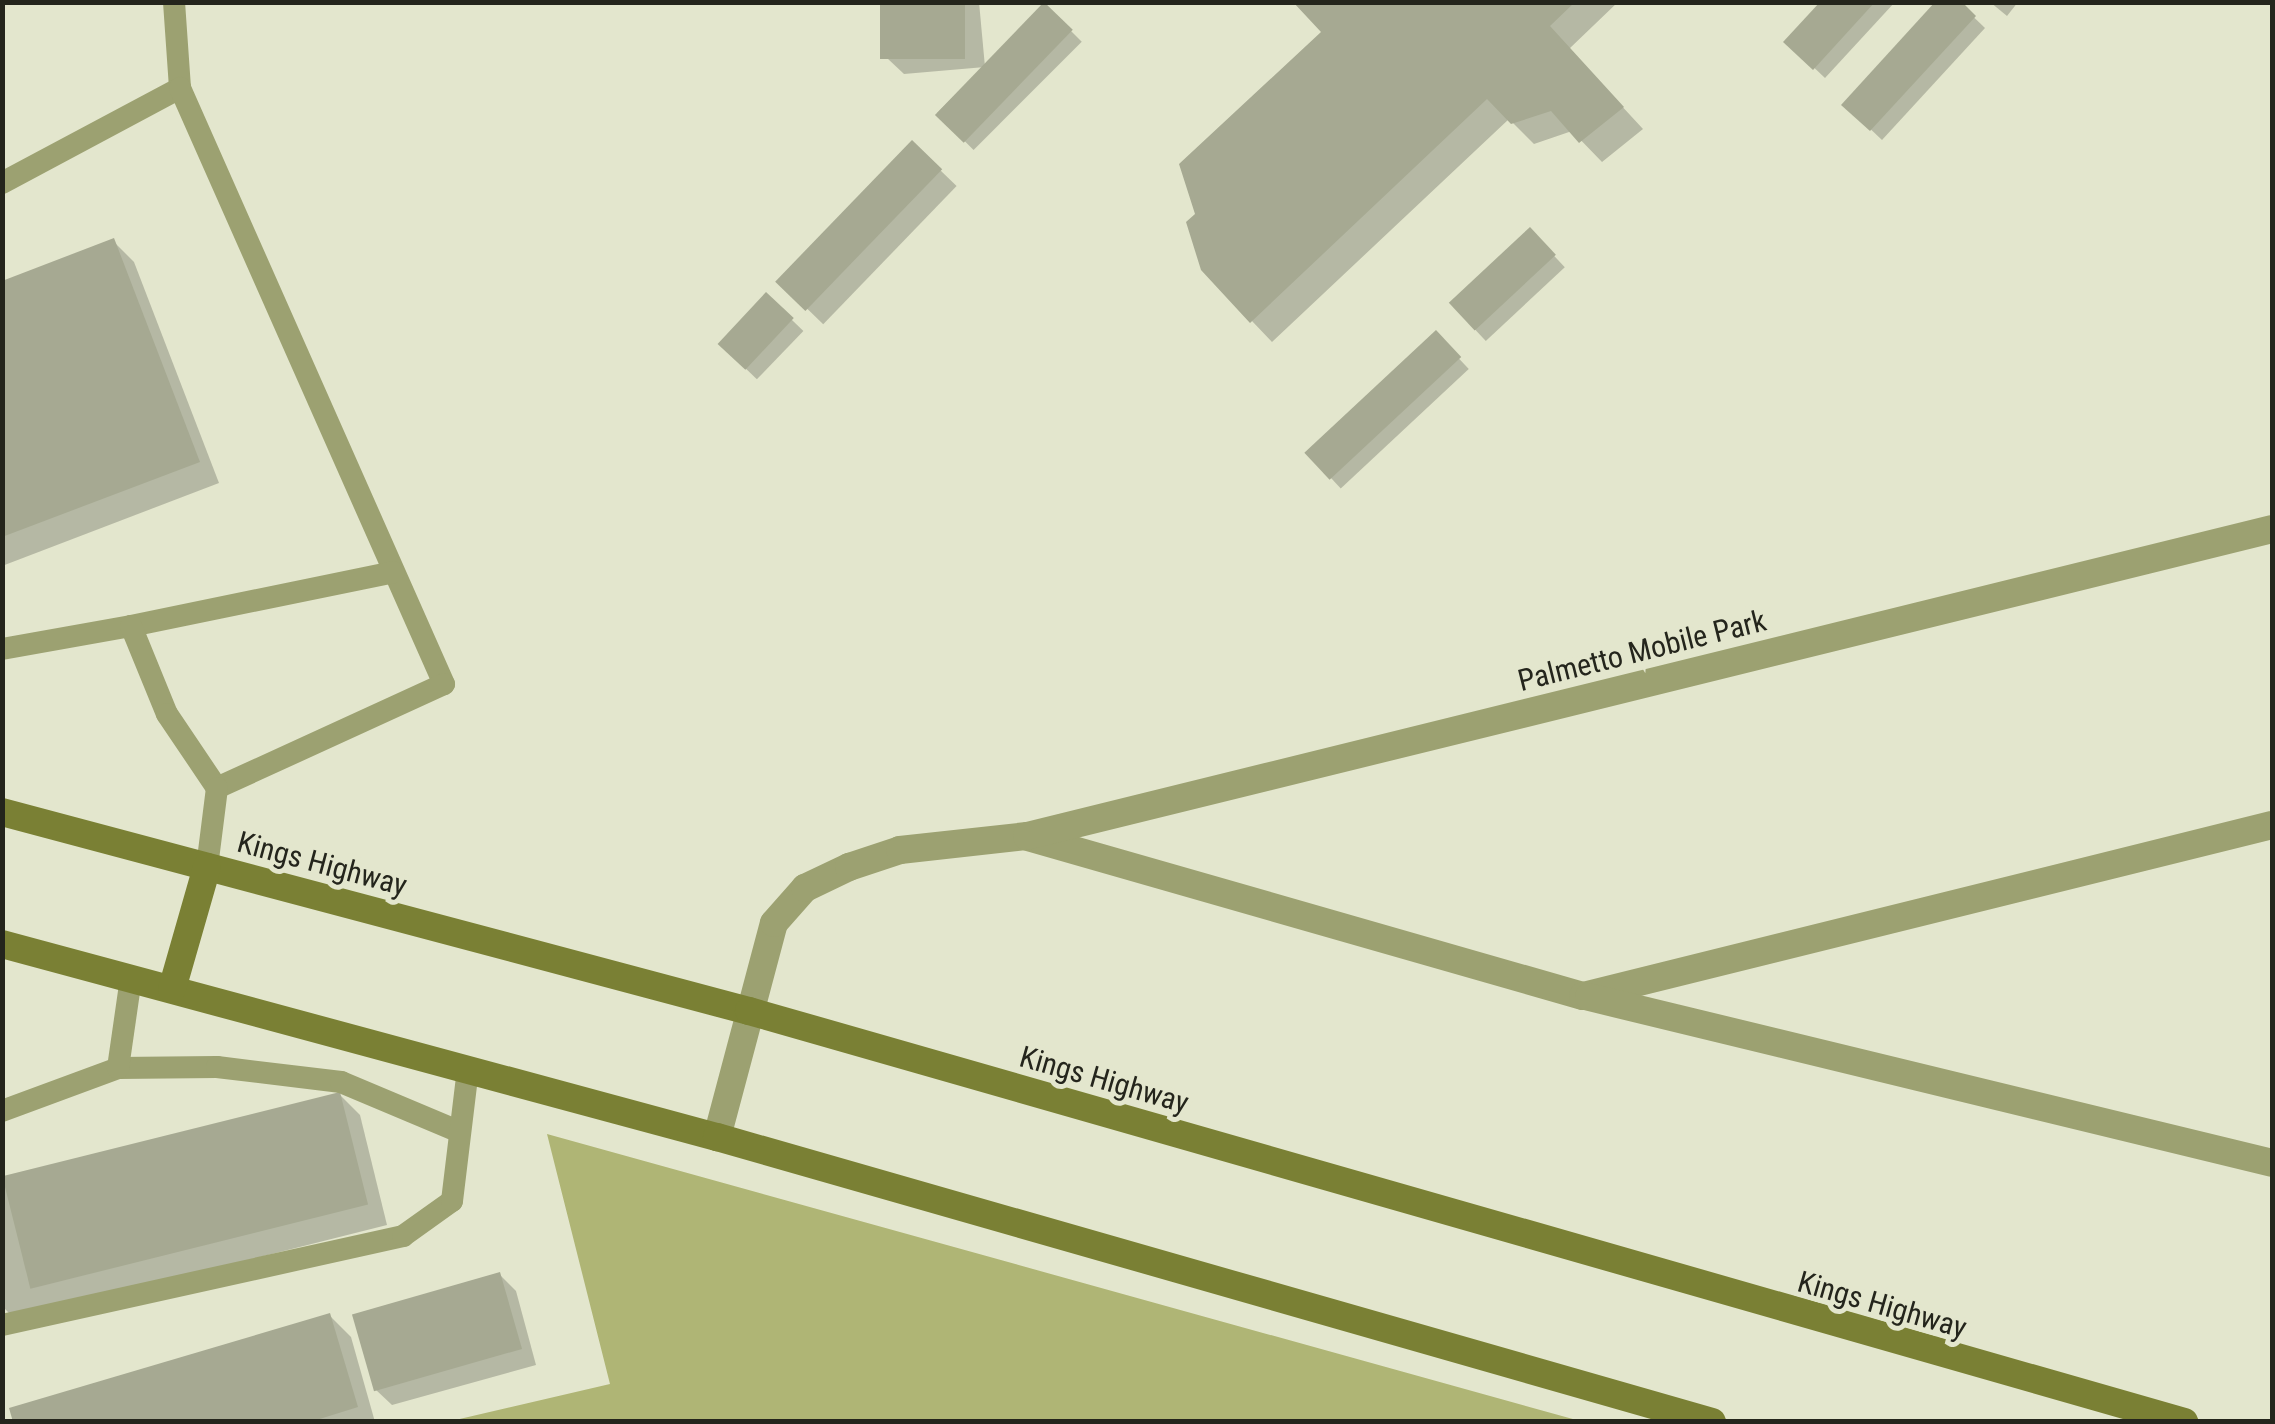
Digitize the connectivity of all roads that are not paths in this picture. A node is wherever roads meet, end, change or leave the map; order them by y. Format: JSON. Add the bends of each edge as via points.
{"nodes":[{"id":1,"x":174,"y":2,"type":"edge"},
{"id":2,"x":180,"y":88,"type":"junction"},
{"id":3,"x":2,"y":183,"type":"edge"},
{"id":4,"x":2272,"y":528,"type":"edge"},
{"id":5,"x":394,"y":572,"type":"junction"},
{"id":6,"x":130,"y":626,"type":"junction"},
{"id":7,"x":2,"y":648,"type":"edge"},
{"id":8,"x":218,"y":788,"type":"junction"},
{"id":9,"x":2,"y":812,"type":"edge"},
{"id":10,"x":2272,"y":825,"type":"edge"},
{"id":11,"x":1027,"y":836,"type":"junction"},
{"id":12,"x":206,"y":867,"type":"junction"},
{"id":13,"x":2,"y":944,"type":"edge"},
{"id":14,"x":131,"y":978,"type":"junction"},
{"id":15,"x":172,"y":989,"type":"junction"},
{"id":16,"x":1582,"y":996,"type":"junction"},
{"id":17,"x":749,"y":1011,"type":"junction"},
{"id":18,"x":118,"y":1068,"type":"junction"},
{"id":19,"x":468,"y":1070,"type":"junction"},
{"id":20,"x":2,"y":1111,"type":"edge"},
{"id":21,"x":460,"y":1132,"type":"junction"},
{"id":22,"x":717,"y":1137,"type":"junction"},
{"id":23,"x":2272,"y":1163,"type":"edge"},
{"id":24,"x":2,"y":1325,"type":"edge"},
{"id":25,"x":1712,"y":1422,"type":"edge"},
{"id":26,"x":2184,"y":1422,"type":"edge"}],
"edges":[{"from":1,"to":2,"type":"lane"},
{"from":2,"to":3,"type":"lane"},
{"from":2,"to":5,"type":"lane"},
{"from":4,"to":11,"type":"street","name":"Palmetto Mobile Park"},
{"from":5,"to":6,"type":"lane"},
{"from":5,"to":8,"type":"lane","via":[[444,684]]},
{"from":6,"to":7,"type":"lane"},
{"from":6,"to":8,"type":"lane","via":[[167,714]]},
{"from":8,"to":12,"type":"lane"},
{"from":9,"to":12,"type":"main road","name":"Kings Highway"},
{"from":10,"to":16,"type":"street"},
{"from":11,"to":16,"type":"street","name":"Palmetto Mobile Park"},
{"from":11,"to":17,"type":"street","name":"Palmetto Mobile Park","via":[[900,850],[805,888],[774,923]]},
{"from":12,"to":15,"type":"main road"},
{"from":12,"to":17,"type":"main road","name":"Kings Highway"},
{"from":13,"to":14,"type":"main road"},
{"from":14,"to":15,"type":"main road"},
{"from":14,"to":18,"type":"lane"},
{"from":15,"to":19,"type":"main road"},
{"from":16,"to":23,"type":"street","name":"Palmetto Mobile Park"},
{"from":17,"to":22,"type":"street","name":"Palmetto Mobile Park"},
{"from":17,"to":26,"type":"main road","name":"Kings Highway"},
{"from":18,"to":20,"type":"lane"},
{"from":18,"to":21,"type":"lane","via":[[217,1067],[341,1082]]},
{"from":19,"to":21,"type":"lane"},
{"from":19,"to":22,"type":"main road"},
{"from":21,"to":24,"type":"lane","via":[[452,1201],[402,1236]]},
{"from":22,"to":25,"type":"main road"}]}
